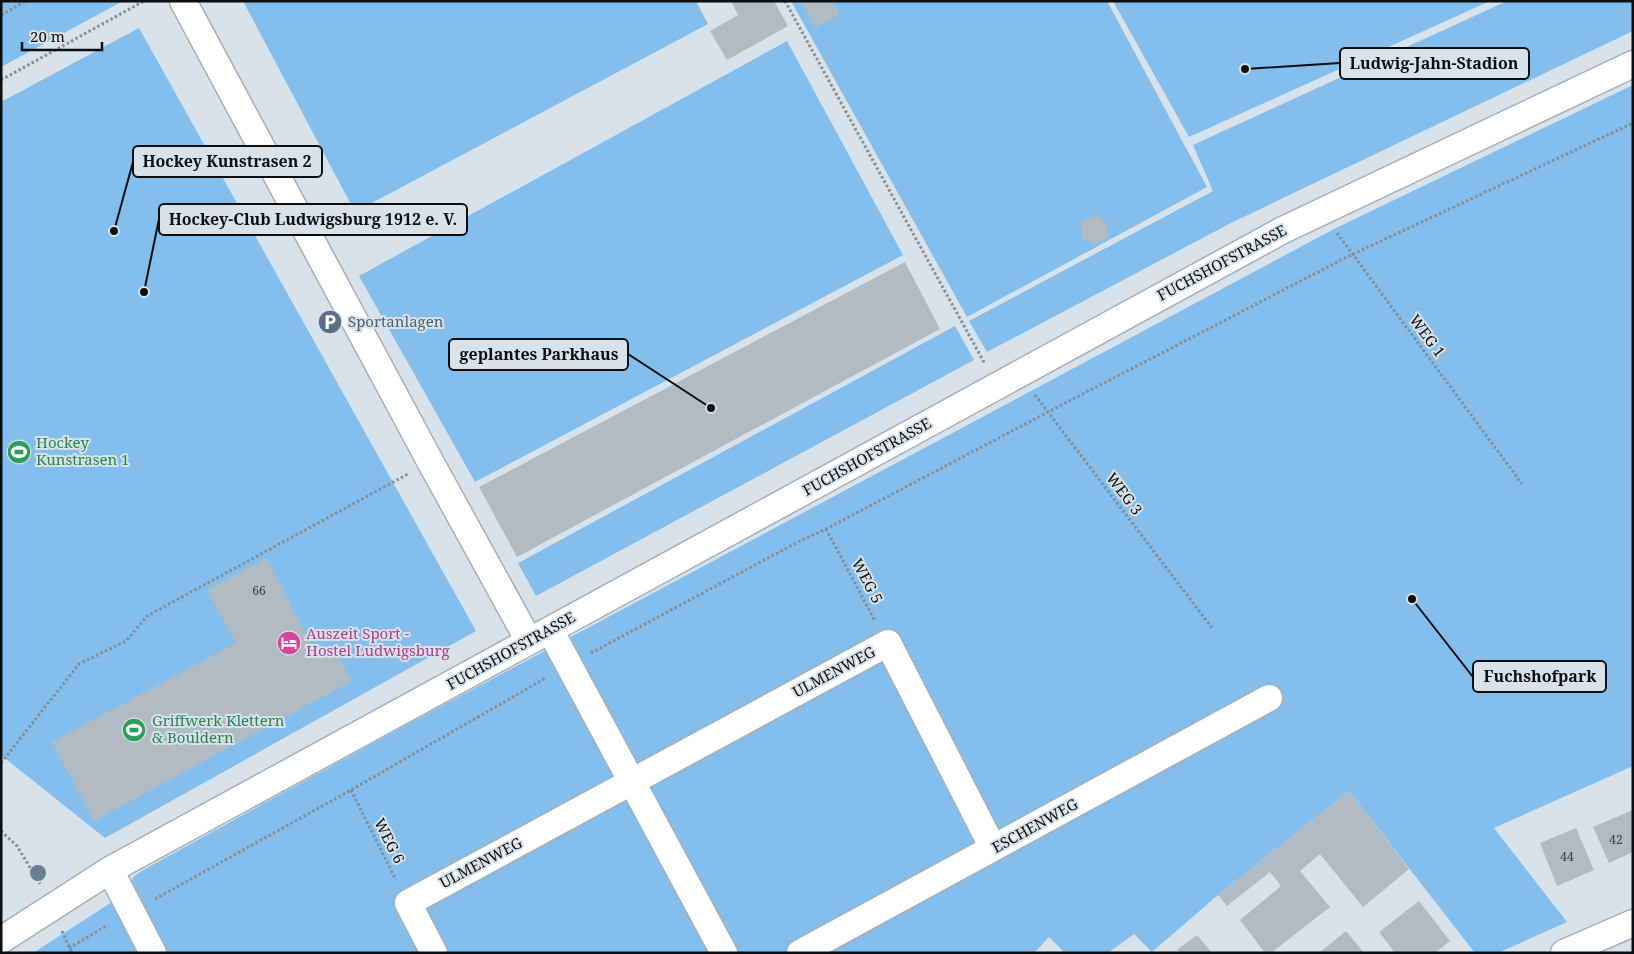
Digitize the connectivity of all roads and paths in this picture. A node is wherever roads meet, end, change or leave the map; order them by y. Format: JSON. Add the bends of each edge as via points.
{"nodes":[{"id":1,"x":26,"y":1,"type":"edge"},
{"id":2,"x":144,"y":1,"type":"edge"},
{"id":3,"x":182,"y":1,"type":"edge"},
{"id":4,"x":785,"y":1,"type":"edge"},
{"id":5,"x":1,"y":15,"type":"edge"},
{"id":6,"x":1633,"y":64,"type":"edge"},
{"id":7,"x":1,"y":80,"type":"edge"},
{"id":8,"x":1633,"y":123,"type":"edge"},
{"id":9,"x":1321,"y":212,"type":"junction"},
{"id":10,"x":1353,"y":254,"type":"junction"},
{"id":11,"x":1008,"y":380,"type":"junction"},
{"id":12,"x":1048,"y":412,"type":"junction"},
{"id":13,"x":393,"y":482,"type":"dead end"},
{"id":14,"x":1522,"y":484,"type":"dead end"},
{"id":15,"x":826,"y":529,"type":"junction"},
{"id":16,"x":1212,"y":628,"type":"dead end"},
{"id":17,"x":540,"y":636,"type":"junction"},
{"id":18,"x":888,"y":643,"type":"junction"},
{"id":19,"x":569,"y":665,"type":"junction"},
{"id":20,"x":1269,"y":698,"type":"dead end"},
{"id":21,"x":1,"y":763,"type":"edge"},
{"id":22,"x":631,"y":782,"type":"junction"},
{"id":23,"x":351,"y":790,"type":"junction"},
{"id":24,"x":1,"y":831,"type":"edge"},
{"id":25,"x":993,"y":848,"type":"junction"},
{"id":26,"x":110,"y":870,"type":"junction"},
{"id":27,"x":408,"y":902,"type":"junction"},
{"id":28,"x":53,"y":906,"type":"junction"},
{"id":29,"x":132,"y":911,"type":"junction"},
{"id":30,"x":1633,"y":923,"type":"edge"},
{"id":31,"x":1,"y":940,"type":"edge"},
{"id":32,"x":68,"y":948,"type":"dead end"},
{"id":33,"x":153,"y":953,"type":"edge"},
{"id":34,"x":434,"y":953,"type":"edge"},
{"id":35,"x":724,"y":953,"type":"edge"},
{"id":36,"x":800,"y":953,"type":"edge"},
{"id":37,"x":1564,"y":953,"type":"edge"}],
"edges":[{"from":1,"to":5,"type":"path"},
{"from":2,"to":7,"type":"path"},
{"from":3,"to":17,"type":"street","via":[[431,463]]},
{"from":4,"to":11,"type":"path","name":"WEG 3"},
{"from":6,"to":9,"type":"street","name":"FUCHSHOFSTRASSE"},
{"from":8,"to":10,"type":"path"},
{"from":9,"to":10,"type":"path","name":"WEG 1"},
{"from":9,"to":11,"type":"street","name":"FUCHSHOFSTRASSE"},
{"from":10,"to":12,"type":"path"},
{"from":10,"to":14,"type":"path","name":"WEG 1"},
{"from":11,"to":12,"type":"path","name":"WEG 3"},
{"from":11,"to":17,"type":"street","name":"FUCHSHOFSTRASSE"},
{"from":12,"to":15,"type":"path"},
{"from":12,"to":16,"type":"path","name":"WEG 3"},
{"from":13,"to":21,"type":"path","via":[[147,616],[126,641],[79,664]]},
{"from":15,"to":18,"type":"path","name":"WEG 5"},
{"from":15,"to":19,"type":"path"},
{"from":17,"to":19,"type":"street"},
{"from":17,"to":26,"type":"street","name":"FUCHSHOFSTRASSE"},
{"from":18,"to":22,"type":"street","name":"ULMENWEG"},
{"from":18,"to":25,"type":"street","name":"ULMENWEG"},
{"from":19,"to":22,"type":"street"},
{"from":19,"to":23,"type":"path"},
{"from":20,"to":25,"type":"street","name":"ESCHENWEG"},
{"from":22,"to":27,"type":"street","name":"ULMENWEG"},
{"from":22,"to":35,"type":"street"},
{"from":23,"to":27,"type":"path","name":"WEG 6"},
{"from":23,"to":29,"type":"path"},
{"from":24,"to":28,"type":"path","via":[[17,846]]},
{"from":25,"to":36,"type":"street","name":"ESCHENWEG"},
{"from":26,"to":28,"type":"street","name":"FUCHSHOFSTRASSE"},
{"from":26,"to":29,"type":"street"},
{"from":27,"to":34,"type":"street"},
{"from":28,"to":31,"type":"street","name":"FUCHSHOFSTRASSE"},
{"from":29,"to":32,"type":"path"},
{"from":29,"to":33,"type":"street"},
{"from":30,"to":37,"type":"street"}]}
